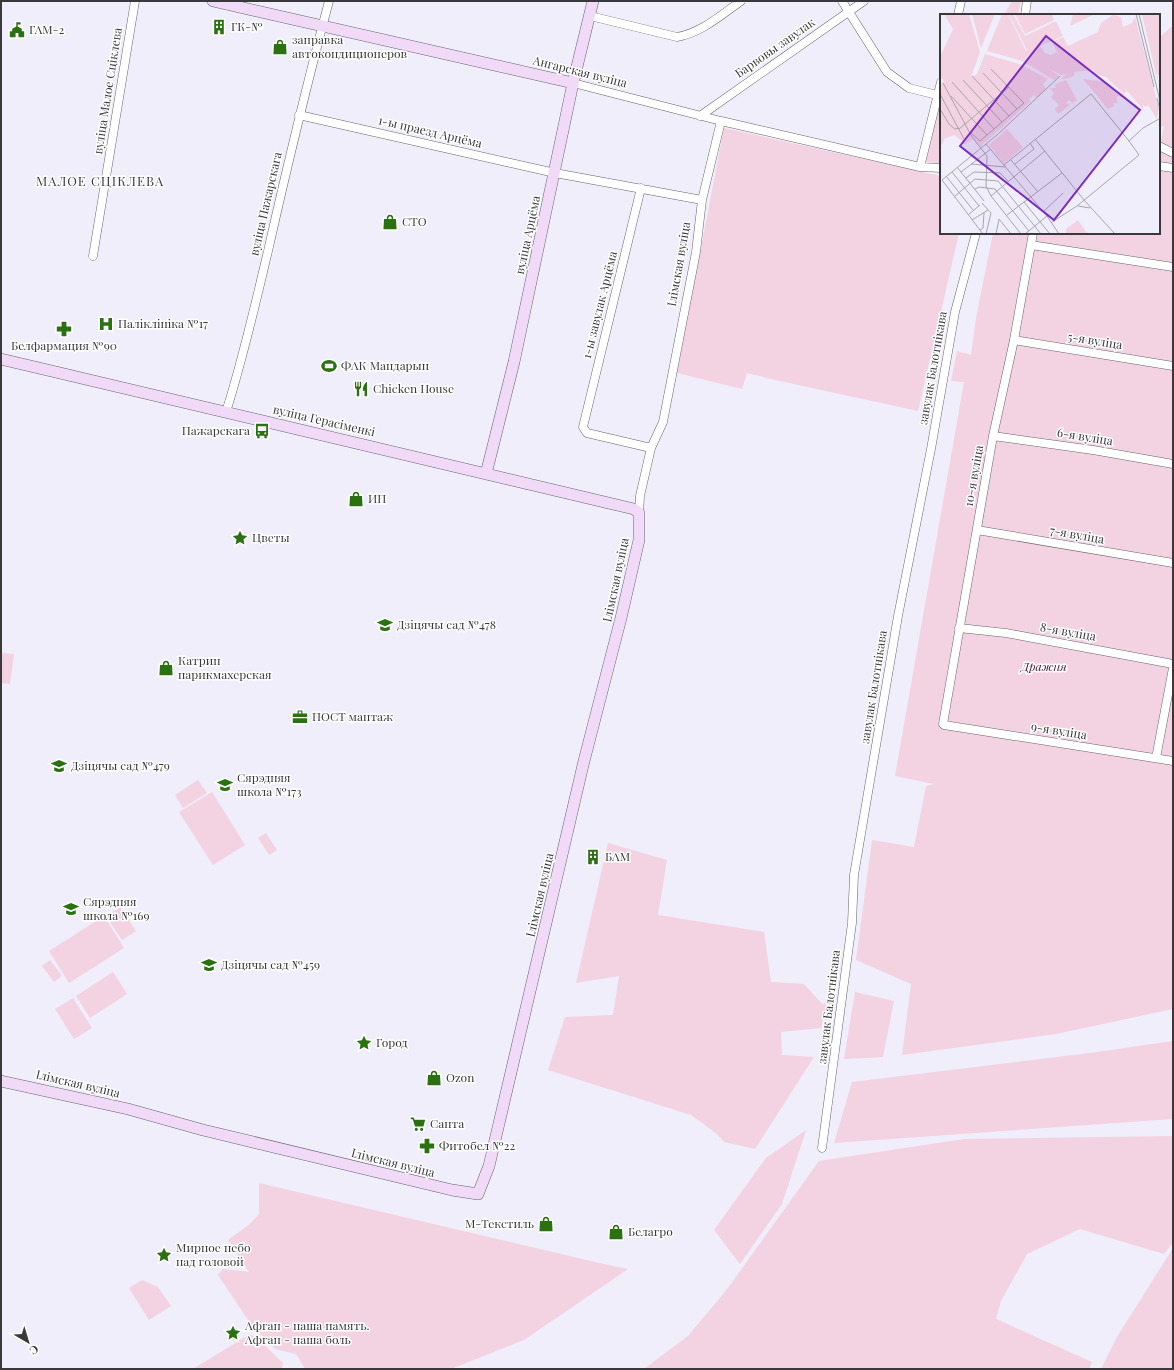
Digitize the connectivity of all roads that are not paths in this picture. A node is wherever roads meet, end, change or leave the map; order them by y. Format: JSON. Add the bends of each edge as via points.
{"nodes":[{"id":1,"x":135,"y":1,"type":"edge"},
{"id":2,"x":213,"y":1,"type":"edge"},
{"id":3,"x":329,"y":1,"type":"edge"},
{"id":4,"x":593,"y":1,"type":"edge"},
{"id":5,"x":741,"y":1,"type":"edge"},
{"id":6,"x":842,"y":1,"type":"edge"},
{"id":7,"x":864,"y":1,"type":"edge"},
{"id":8,"x":961,"y":1,"type":"edge"},
{"id":9,"x":1027,"y":1,"type":"edge"},
{"id":10,"x":849,"y":11,"type":"junction"},
{"id":11,"x":958,"y":14,"type":"edge"},
{"id":12,"x":1025,"y":14,"type":"edge"},
{"id":13,"x":590,"y":16,"type":"junction"},
{"id":14,"x":322,"y":26,"type":"junction"},
{"id":15,"x":573,"y":83,"type":"junction"},
{"id":16,"x":939,"y":96,"type":"edge"},
{"id":17,"x":299,"y":114,"type":"junction"},
{"id":18,"x":700,"y":116,"type":"junction"},
{"id":19,"x":721,"y":121,"type":"junction"},
{"id":20,"x":1160,"y":146,"type":"edge"},
{"id":21,"x":1173,"y":153,"type":"edge"},
{"id":22,"x":1160,"y":166,"type":"edge"},
{"id":23,"x":920,"y":167,"type":"junction"},
{"id":24,"x":940,"y":168,"type":"edge"},
{"id":25,"x":1173,"y":168,"type":"edge"},
{"id":26,"x":555,"y":173,"type":"junction"},
{"id":27,"x":641,"y":188,"type":"junction"},
{"id":28,"x":702,"y":200,"type":"junction"},
{"id":29,"x":976,"y":234,"type":"edge"},
{"id":30,"x":1033,"y":234,"type":"edge"},
{"id":31,"x":1031,"y":245,"type":"junction"},
{"id":32,"x":93,"y":256,"type":"dead end"},
{"id":33,"x":1173,"y":267,"type":"edge"},
{"id":34,"x":1014,"y":340,"type":"junction"},
{"id":35,"x":1,"y":359,"type":"edge"},
{"id":36,"x":1173,"y":366,"type":"edge"},
{"id":37,"x":226,"y":412,"type":"junction"},
{"id":38,"x":993,"y":436,"type":"junction"},
{"id":39,"x":651,"y":448,"type":"junction"},
{"id":40,"x":1173,"y":464,"type":"edge"},
{"id":41,"x":486,"y":474,"type":"junction"},
{"id":42,"x":639,"y":513,"type":"junction"},
{"id":43,"x":977,"y":530,"type":"junction"},
{"id":44,"x":1173,"y":563,"type":"edge"},
{"id":45,"x":959,"y":628,"type":"junction"},
{"id":46,"x":1173,"y":664,"type":"edge"},
{"id":47,"x":1173,"y":668,"type":"edge"},
{"id":48,"x":943,"y":724,"type":"joint"},
{"id":49,"x":1156,"y":758,"type":"junction"},
{"id":50,"x":1173,"y":760,"type":"edge"},
{"id":51,"x":1,"y":1080,"type":"edge"},
{"id":52,"x":822,"y":1148,"type":"dead end"}],
"edges":[{"from":1,"to":32,"type":"street","name":"вуліца Малое Сціклева"},
{"from":2,"to":14,"type":"street","name":"Ангарская вуліца"},
{"from":3,"to":14,"type":"street","name":"вуліца Пажарскага"},
{"from":4,"to":13,"type":"street","name":"вуліца Арцёма"},
{"from":5,"to":13,"type":"street","via":[[688,35],[677,36]]},
{"from":6,"to":10,"type":"street"},
{"from":7,"to":10,"type":"street","name":"Барвовы завулак"},
{"from":8,"to":11,"type":"street"},
{"from":9,"to":12,"type":"street"},
{"from":10,"to":16,"type":"street","via":[[887,72],[909,88]]},
{"from":10,"to":18,"type":"street","name":"Барвовы завулак"},
{"from":13,"to":15,"type":"street","name":"вуліца Арцёма"},
{"from":14,"to":15,"type":"street","name":"Ангарская вуліца"},
{"from":14,"to":17,"type":"street","name":"вуліца Пажарскага"},
{"from":15,"to":18,"type":"street","name":"Ангарская вуліца"},
{"from":15,"to":26,"type":"street","name":"вуліца Арцёма"},
{"from":16,"to":23,"type":"street"},
{"from":17,"to":26,"type":"street","name":"1-ы праезд Арцёма"},
{"from":17,"to":37,"type":"street","name":"вуліца Пажарскага","via":[[254,310]]},
{"from":18,"to":19,"type":"street","name":"Ангарская вуліца"},
{"from":19,"to":23,"type":"street","name":"Ангарская вуліца"},
{"from":19,"to":28,"type":"street","name":"Ілімская вуліца"},
{"from":20,"to":21,"type":"street"},
{"from":22,"to":25,"type":"street"},
{"from":23,"to":24,"type":"street","name":"Ангарская вуліца"},
{"from":26,"to":27,"type":"street"},
{"from":26,"to":41,"type":"street","name":"вуліца Арцёма","via":[[513,367]]},
{"from":27,"to":28,"type":"street"},
{"from":27,"to":39,"type":"street","name":"1-ы завулак Арцёма","via":[[583,427],[587,433]]},
{"from":28,"to":39,"type":"street","name":"Ілімская вуліца","via":[[696,252],[663,422]]},
{"from":29,"to":52,"type":"street","name":"завулак Балотнікава","via":[[955,312],[898,616],[854,875],[852,923]]},
{"from":30,"to":31,"type":"street","name":"10-я вуліца"},
{"from":31,"to":33,"type":"street"},
{"from":31,"to":34,"type":"street","name":"10-я вуліца"},
{"from":34,"to":36,"type":"street","name":"5-я вуліца"},
{"from":34,"to":38,"type":"street","name":"10-я вуліца"},
{"from":35,"to":37,"type":"street","name":"вуліца Герасіменкі"},
{"from":37,"to":41,"type":"street","name":"вуліца Герасіменкі"},
{"from":38,"to":40,"type":"street","name":"6-я вуліца"},
{"from":38,"to":43,"type":"street","name":"10-я вуліца"},
{"from":39,"to":42,"type":"street","name":"Ілімская вуліца","via":[[640,496]]},
{"from":41,"to":42,"type":"street","name":"вуліца Герасіменкі","via":[[634,509]]},
{"from":42,"to":51,"type":"street","name":"Ілімская вуліца","via":[[639,540],[621,618],[584,761],[489,1166],[478,1194],[431,1185]]},
{"from":43,"to":44,"type":"street","name":"7-я вуліца"},
{"from":43,"to":45,"type":"street","name":"10-я вуліца"},
{"from":45,"to":46,"type":"street","name":"8-я вуліца","via":[[1006,633]]},
{"from":45,"to":48,"type":"street","name":"10-я вуліца"},
{"from":47,"to":49,"type":"street"},
{"from":48,"to":49,"type":"street","name":"9-я вуліца"},
{"from":49,"to":50,"type":"street","name":"9-я вуліца"}]}
